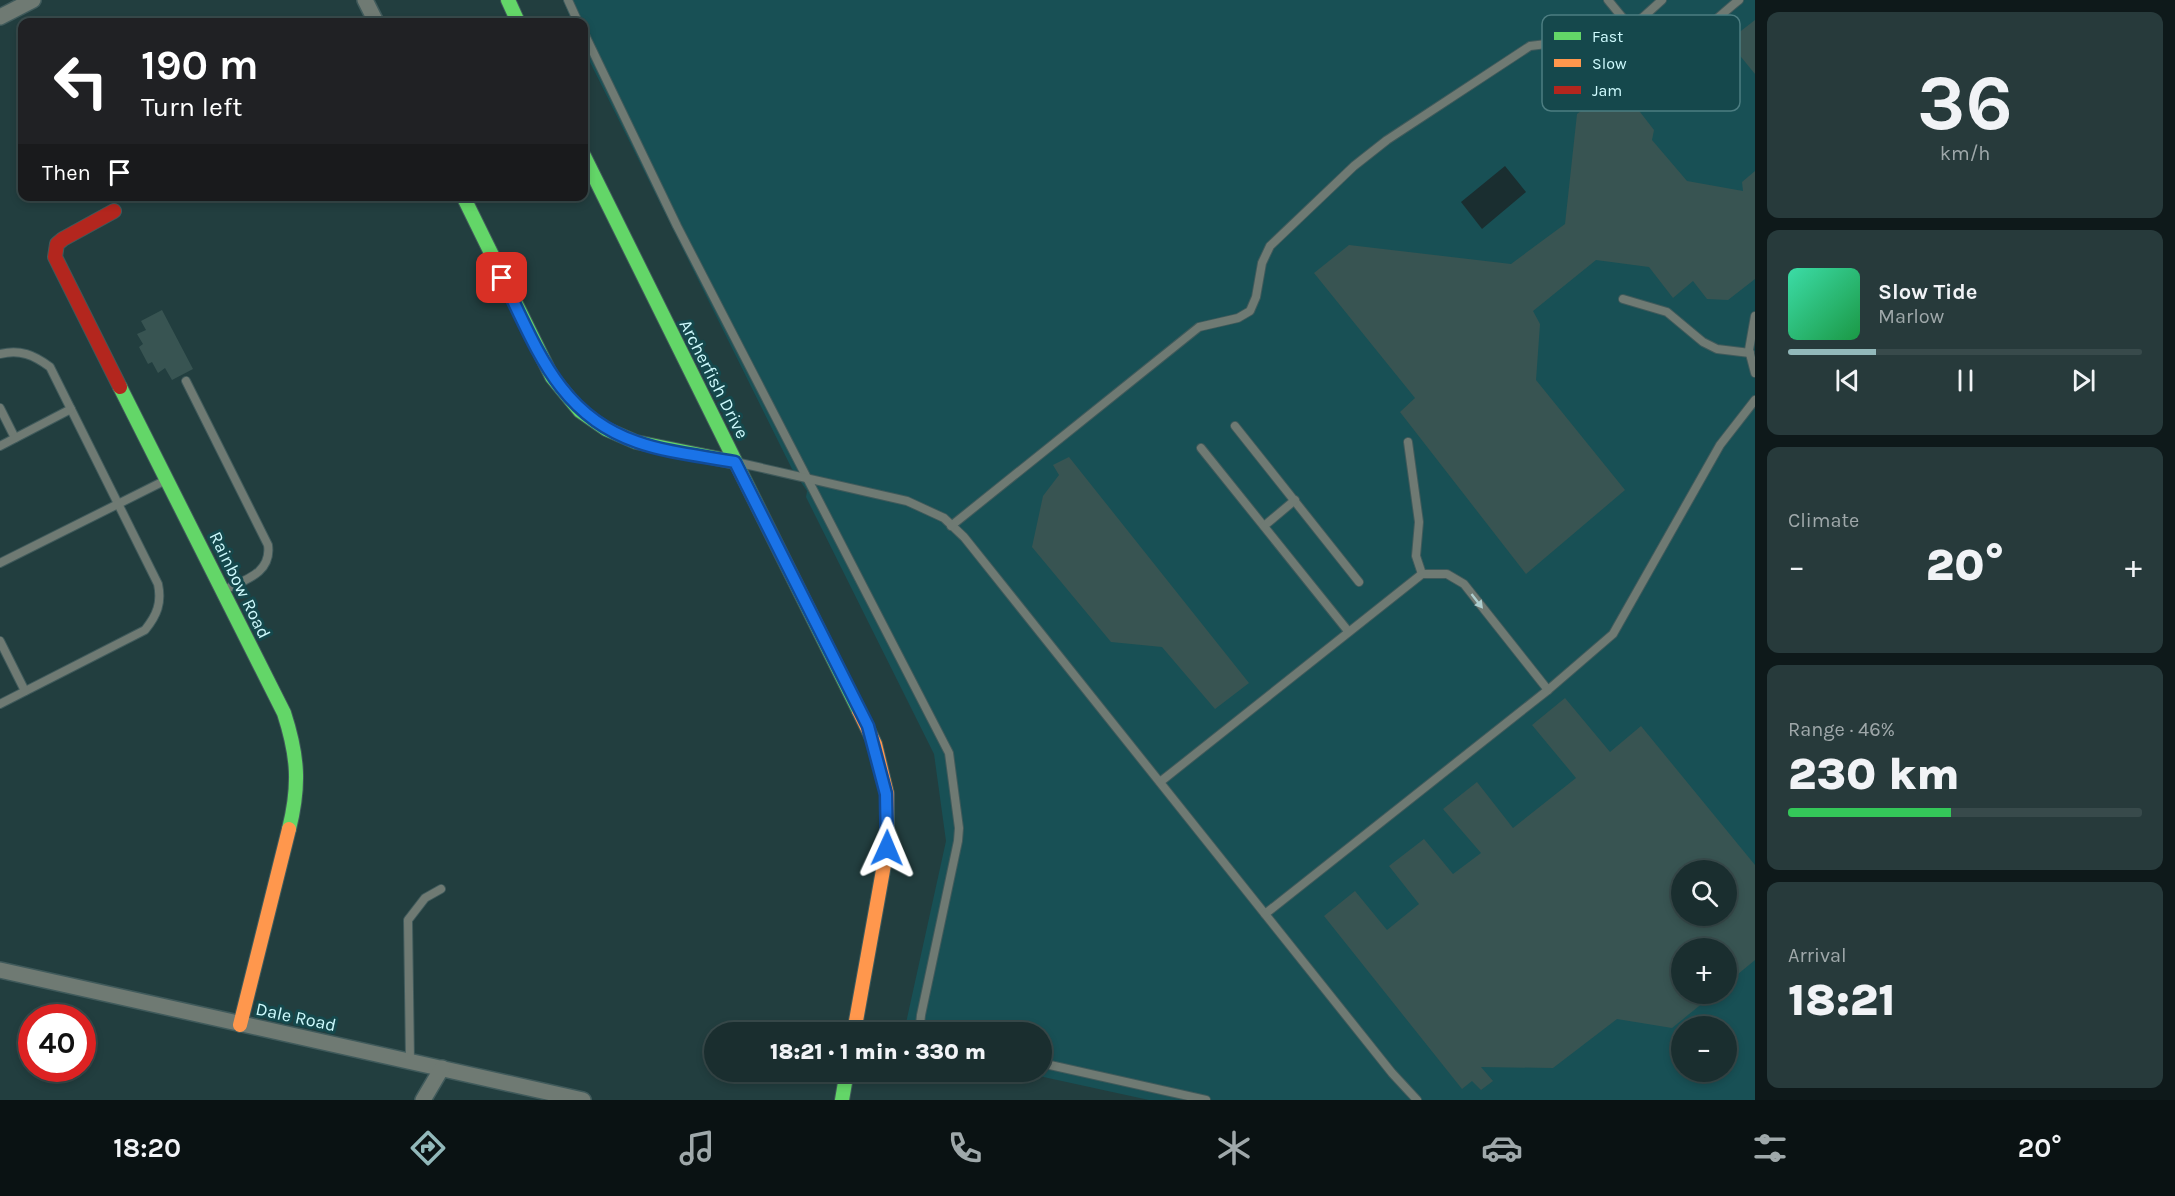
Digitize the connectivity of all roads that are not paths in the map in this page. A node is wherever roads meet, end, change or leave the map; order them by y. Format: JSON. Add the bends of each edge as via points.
{"nodes":[{"id":1,"x":33,"y":0,"type":"edge"},
{"id":2,"x":365,"y":0,"type":"edge"},
{"id":3,"x":508,"y":0,"type":"edge"},
{"id":4,"x":567,"y":0,"type":"edge"},
{"id":5,"x":1608,"y":0,"type":"edge"},
{"id":6,"x":1662,"y":0,"type":"edge"},
{"id":7,"x":1739,"y":0,"type":"edge"},
{"id":8,"x":1620,"y":15,"type":"edge"},
{"id":9,"x":1645,"y":15,"type":"edge"},
{"id":10,"x":1719,"y":15,"type":"edge"},
{"id":11,"x":0,"y":17,"type":"edge"},
{"id":12,"x":374,"y":18,"type":"edge"},
{"id":13,"x":516,"y":18,"type":"edge"},
{"id":14,"x":576,"y":18,"type":"edge"},
{"id":15,"x":588,"y":41,"type":"edge"},
{"id":16,"x":1542,"y":45,"type":"edge"},
{"id":17,"x":588,"y":164,"type":"edge"},
{"id":18,"x":465,"y":201,"type":"edge"},
{"id":19,"x":114,"y":211,"type":"dead end"},
{"id":20,"x":1623,"y":299,"type":"dead end"},
{"id":21,"x":1755,"y":316,"type":"edge"},
{"id":22,"x":1750,"y":352,"type":"junction"},
{"id":23,"x":0,"y":354,"type":"edge"},
{"id":24,"x":1755,"y":373,"type":"edge"},
{"id":25,"x":186,"y":381,"type":"dead end"},
{"id":26,"x":1755,"y":400,"type":"edge"},
{"id":27,"x":0,"y":408,"type":"edge"},
{"id":28,"x":71,"y":409,"type":"junction"},
{"id":29,"x":1235,"y":426,"type":"dead end"},
{"id":30,"x":15,"y":438,"type":"junction"},
{"id":31,"x":1408,"y":442,"type":"dead end"},
{"id":32,"x":0,"y":446,"type":"edge"},
{"id":33,"x":1201,"y":448,"type":"dead end"},
{"id":34,"x":735,"y":462,"type":"junction"},
{"id":35,"x":167,"y":479,"type":"junction"},
{"id":36,"x":805,"y":479,"type":"junction"},
{"id":37,"x":1295,"y":500,"type":"junction"},
{"id":38,"x":118,"y":503,"type":"junction"},
{"id":39,"x":951,"y":526,"type":"junction"},
{"id":40,"x":1264,"y":526,"type":"junction"},
{"id":41,"x":0,"y":563,"type":"edge"},
{"id":42,"x":1422,"y":574,"type":"junction"},
{"id":43,"x":1359,"y":582,"type":"dead end"},
{"id":44,"x":223,"y":591,"type":"junction"},
{"id":45,"x":1348,"y":631,"type":"junction"},
{"id":46,"x":0,"y":641,"type":"edge"},
{"id":47,"x":1548,"y":690,"type":"junction"},
{"id":48,"x":25,"y":691,"type":"junction"},
{"id":49,"x":0,"y":704,"type":"edge"},
{"id":50,"x":1160,"y":782,"type":"junction"},
{"id":51,"x":441,"y":889,"type":"dead end"},
{"id":52,"x":1265,"y":914,"type":"junction"},
{"id":53,"x":0,"y":970,"type":"edge"},
{"id":54,"x":856,"y":1022,"type":"edge"},
{"id":55,"x":920,"y":1022,"type":"edge"},
{"id":56,"x":240,"y":1025,"type":"junction"},
{"id":57,"x":410,"y":1062,"type":"junction"},
{"id":58,"x":1052,"y":1065,"type":"edge"},
{"id":59,"x":442,"y":1068,"type":"junction"},
{"id":60,"x":845,"y":1082,"type":"edge"},
{"id":61,"x":423,"y":1100,"type":"edge"},
{"id":62,"x":584,"y":1100,"type":"edge"},
{"id":63,"x":842,"y":1100,"type":"edge"},
{"id":64,"x":1206,"y":1100,"type":"edge"},
{"id":65,"x":1417,"y":1100,"type":"edge"}],
"edges":[{"from":1,"to":11,"type":"street"},
{"from":2,"to":12,"type":"street"},
{"from":3,"to":13,"type":"street"},
{"from":4,"to":14,"type":"lane"},
{"from":5,"to":8,"type":"lane"},
{"from":6,"to":9,"type":"lane"},
{"from":7,"to":10,"type":"lane"},
{"from":15,"to":36,"type":"lane"},
{"from":16,"to":39,"type":"lane","via":[[1530,46],[1354,166],[1270,246],[1250,310],[1238,318],[1199,327]]},
{"from":17,"to":34,"type":"street","name":"Archerfish Drive"},
{"from":18,"to":34,"type":"street","via":[[552,377],[580,411],[606,429],[636,442]]},
{"from":19,"to":35,"type":"street","name":"Rainbow Road","via":[[63,239],[57,244],[55,257]]},
{"from":20,"to":22,"type":"lane","via":[[1667,312],[1717,349]]},
{"from":21,"to":22,"type":"lane"},
{"from":22,"to":24,"type":"lane"},
{"from":23,"to":28,"type":"lane","via":[[24,352],[50,367]]},
{"from":25,"to":44,"type":"lane","via":[[270,555],[262,569]]},
{"from":26,"to":47,"type":"lane","via":[[1720,445],[1619,627]]},
{"from":27,"to":30,"type":"lane"},
{"from":28,"to":30,"type":"lane"},
{"from":28,"to":38,"type":"lane"},
{"from":29,"to":37,"type":"lane"},
{"from":30,"to":32,"type":"lane"},
{"from":31,"to":42,"type":"lane","via":[[1419,522],[1416,559]]},
{"from":33,"to":40,"type":"lane"},
{"from":34,"to":36,"type":"lane"},
{"from":34,"to":54,"type":"street","name":"Archerfish Drive","via":[[868,726],[883,776],[888,810],[887,848]]},
{"from":35,"to":38,"type":"lane"},
{"from":35,"to":44,"type":"street","name":"Rainbow Road"},
{"from":36,"to":39,"type":"lane","via":[[907,501]]},
{"from":36,"to":55,"type":"lane","via":[[948,753],[958,841]]},
{"from":37,"to":40,"type":"lane"},
{"from":37,"to":43,"type":"lane"},
{"from":38,"to":41,"type":"lane"},
{"from":38,"to":48,"type":"lane","via":[[158,584],[161,595],[155,617],[145,630]]},
{"from":39,"to":50,"type":"lane","via":[[988,565]]},
{"from":40,"to":45,"type":"lane"},
{"from":42,"to":45,"type":"lane"},
{"from":42,"to":47,"type":"lane","one_way":true,"via":[[1447,574],[1464,584]]},
{"from":44,"to":56,"type":"street","name":"Rainbow Road","via":[[284,713],[297,764],[291,826]]},
{"from":45,"to":50,"type":"lane"},
{"from":46,"to":48,"type":"lane"},
{"from":47,"to":52,"type":"lane"},
{"from":48,"to":49,"type":"lane"},
{"from":50,"to":52,"type":"lane"},
{"from":51,"to":57,"type":"lane","via":[[426,898],[408,920]]},
{"from":52,"to":65,"type":"lane"},
{"from":53,"to":56,"type":"street","name":"Dale Road"},
{"from":56,"to":57,"type":"street","name":"Dale Road"},
{"from":57,"to":59,"type":"street","name":"Dale Road"},
{"from":58,"to":64,"type":"lane"},
{"from":59,"to":61,"type":"street"},
{"from":59,"to":62,"type":"street","name":"Dale Road"},
{"from":60,"to":63,"type":"street"}]}
